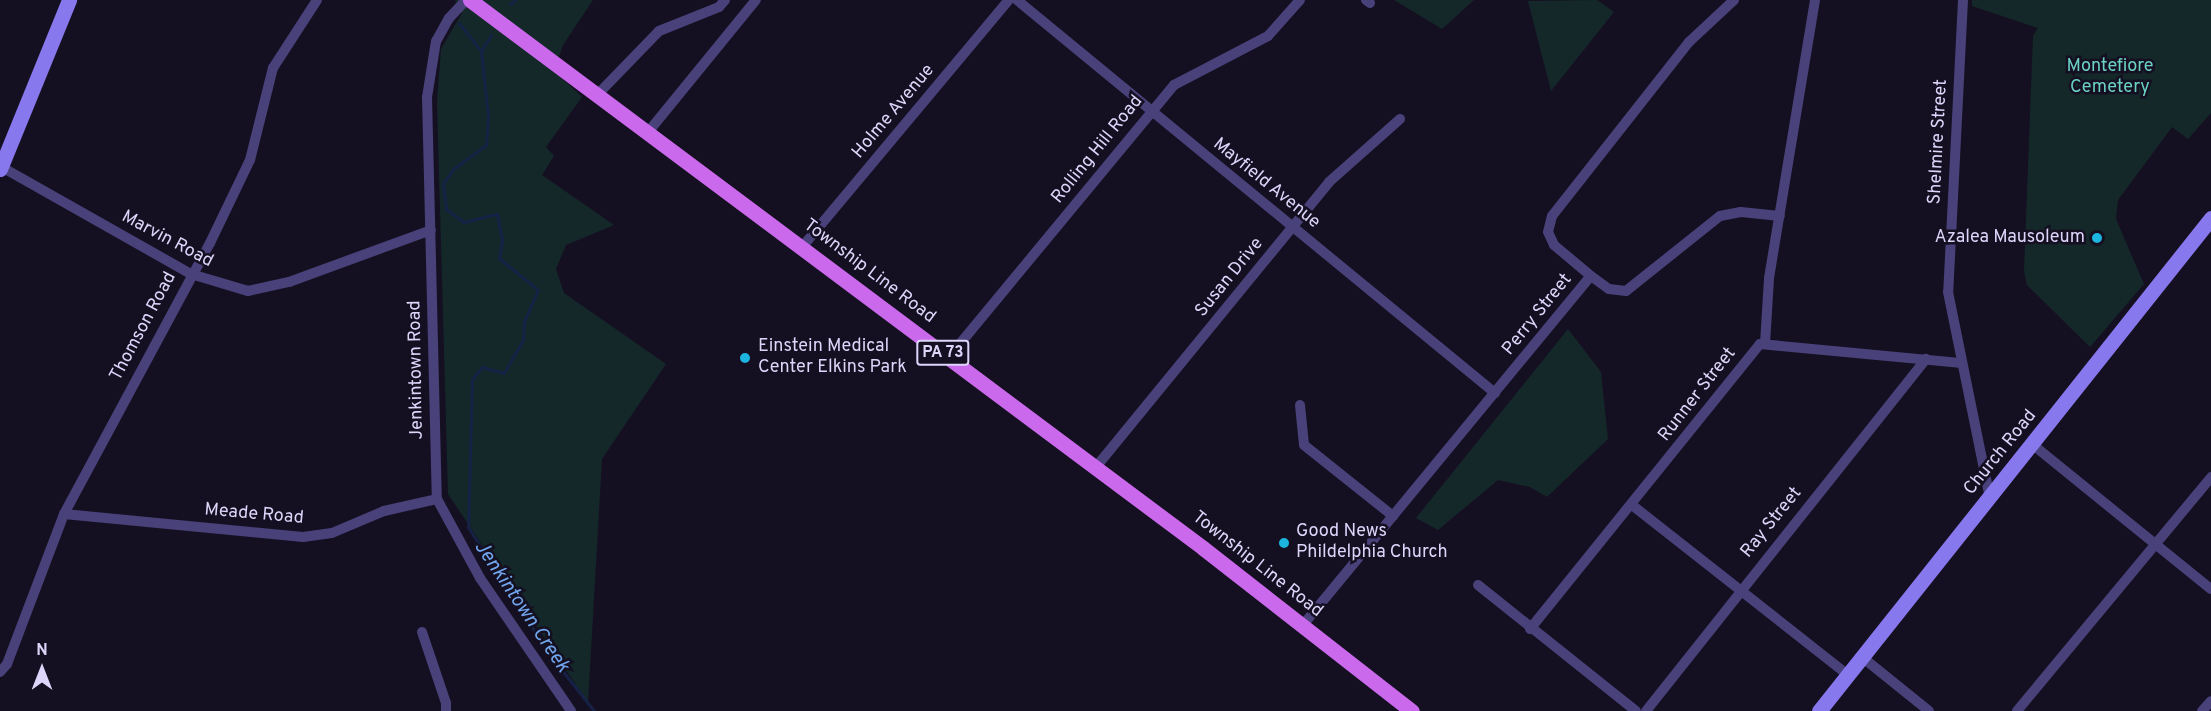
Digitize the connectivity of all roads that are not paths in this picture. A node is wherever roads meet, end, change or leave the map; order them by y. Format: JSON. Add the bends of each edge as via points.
{"nodes":[{"id":1,"x":69,"y":0,"type":"edge"},
{"id":2,"x":317,"y":0,"type":"edge"},
{"id":3,"x":468,"y":0,"type":"edge"},
{"id":4,"x":725,"y":0,"type":"edge"},
{"id":5,"x":756,"y":0,"type":"edge"},
{"id":6,"x":1009,"y":0,"type":"edge"},
{"id":7,"x":1017,"y":0,"type":"edge"},
{"id":8,"x":1300,"y":0,"type":"edge"},
{"id":9,"x":1734,"y":0,"type":"edge"},
{"id":10,"x":1815,"y":0,"type":"edge"},
{"id":11,"x":1963,"y":0,"type":"edge"},
{"id":12,"x":599,"y":93,"type":"junction"},
{"id":13,"x":1151,"y":111,"type":"junction"},
{"id":14,"x":1400,"y":119,"type":"dead end"},
{"id":15,"x":649,"y":131,"type":"junction"},
{"id":16,"x":0,"y":167,"type":"edge"},
{"id":17,"x":1780,"y":216,"type":"junction"},
{"id":18,"x":2211,"y":218,"type":"edge"},
{"id":19,"x":1293,"y":227,"type":"junction"},
{"id":20,"x":431,"y":230,"type":"junction"},
{"id":21,"x":803,"y":246,"type":"junction"},
{"id":22,"x":191,"y":274,"type":"junction"},
{"id":23,"x":1591,"y":276,"type":"junction"},
{"id":24,"x":1760,"y":344,"type":"junction"},
{"id":25,"x":950,"y":357,"type":"junction"},
{"id":26,"x":1926,"y":359,"type":"junction"},
{"id":27,"x":1962,"y":363,"type":"junction"},
{"id":28,"x":1496,"y":393,"type":"junction"},
{"id":29,"x":1300,"y":405,"type":"dead end"},
{"id":30,"x":2033,"y":445,"type":"junction"},
{"id":31,"x":1096,"y":467,"type":"junction"},
{"id":32,"x":2211,"y":477,"type":"edge"},
{"id":33,"x":1990,"y":498,"type":"junction"},
{"id":34,"x":437,"y":499,"type":"junction"},
{"id":35,"x":1632,"y":505,"type":"junction"},
{"id":36,"x":64,"y":514,"type":"junction"},
{"id":37,"x":1393,"y":516,"type":"junction"},
{"id":38,"x":2156,"y":546,"type":"junction"},
{"id":39,"x":1478,"y":585,"type":"dead end"},
{"id":40,"x":2211,"y":589,"type":"edge"},
{"id":41,"x":1738,"y":591,"type":"junction"},
{"id":42,"x":1303,"y":625,"type":"junction"},
{"id":43,"x":1530,"y":628,"type":"junction"},
{"id":44,"x":422,"y":632,"type":"dead end"},
{"id":45,"x":1862,"y":657,"type":"junction"},
{"id":46,"x":0,"y":672,"type":"edge"},
{"id":47,"x":1847,"y":674,"type":"junction"},
{"id":48,"x":2211,"y":701,"type":"edge"},
{"id":49,"x":446,"y":711,"type":"edge"},
{"id":50,"x":571,"y":711,"type":"edge"},
{"id":51,"x":1412,"y":711,"type":"edge"},
{"id":52,"x":1636,"y":711,"type":"edge"},
{"id":53,"x":1647,"y":711,"type":"edge"},
{"id":54,"x":1819,"y":711,"type":"edge"},
{"id":55,"x":1929,"y":711,"type":"edge"},
{"id":56,"x":2017,"y":711,"type":"edge"},
{"id":57,"x":2202,"y":711,"type":"edge"}],
"edges":[{"from":1,"to":16,"type":"street"},
{"from":2,"to":22,"type":"street","name":"Thomson Road","via":[[273,68],[250,160]]},
{"from":3,"to":12,"type":"main road","name":"Township Line Road","number":"PA 73"},
{"from":3,"to":20,"type":"street","name":"Jenkintown Road","via":[[449,18],[436,41],[427,97]]},
{"from":4,"to":12,"type":"street","via":[[719,7],[659,31]]},
{"from":5,"to":15,"type":"street"},
{"from":6,"to":21,"type":"street","name":"Holme Avenue"},
{"from":7,"to":13,"type":"street","name":"Mayfield Avenue"},
{"from":8,"to":13,"type":"street","name":"Rolling Hill Road","via":[[1268,36],[1243,53],[1199,69],[1174,84]]},
{"from":9,"to":23,"type":"street","name":"Perry Street","via":[[1689,42],[1552,216],[1548,232],[1554,245]]},
{"from":10,"to":17,"type":"street","name":"Runner Street"},
{"from":11,"to":27,"type":"street","name":"Shelmire Street","via":[[1948,292]]},
{"from":12,"to":15,"type":"main road","name":"Township Line Road","number":"PA 73"},
{"from":13,"to":19,"type":"street","name":"Mayfield Avenue"},
{"from":13,"to":25,"type":"street","name":"Rolling Hill Road"},
{"from":14,"to":19,"type":"street","name":"Susan Drive","via":[[1329,182]]},
{"from":15,"to":21,"type":"main road","name":"Township Line Road","number":"PA 73"},
{"from":16,"to":22,"type":"street","name":"Marvin Road"},
{"from":17,"to":23,"type":"street","via":[[1720,216],[1626,291],[1609,289]]},
{"from":17,"to":24,"type":"street","name":"Runner Street","via":[[1769,278],[1765,344]]},
{"from":18,"to":30,"type":"street","name":"Church Road"},
{"from":19,"to":28,"type":"street","name":"Mayfield Avenue"},
{"from":19,"to":31,"type":"street","name":"Susan Drive"},
{"from":20,"to":22,"type":"street","name":"Marvin Road","via":[[289,282],[248,291]]},
{"from":20,"to":34,"type":"street","name":"Jenkintown Road"},
{"from":21,"to":25,"type":"main road","name":"Township Line Road","number":"PA 73"},
{"from":22,"to":36,"type":"street","name":"Thomson Road"},
{"from":23,"to":28,"type":"street","name":"Perry Street"},
{"from":24,"to":26,"type":"street"},
{"from":24,"to":35,"type":"street","name":"Runner Street"},
{"from":25,"to":31,"type":"main road","name":"Township Line Road","number":"PA 73"},
{"from":26,"to":27,"type":"street"},
{"from":26,"to":41,"type":"street","name":"Ray Street"},
{"from":27,"to":33,"type":"street","name":"Shelmire Street"},
{"from":28,"to":37,"type":"street","name":"Perry Street"},
{"from":29,"to":37,"type":"street","via":[[1304,445]]},
{"from":30,"to":33,"type":"street","name":"Church Road"},
{"from":30,"to":38,"type":"street"},
{"from":31,"to":42,"type":"main road","name":"Township Line Road","number":"PA 73"},
{"from":32,"to":38,"type":"street"},
{"from":33,"to":45,"type":"street","name":"Church Road"},
{"from":34,"to":36,"type":"street","name":"Meade Road","via":[[384,511],[332,533],[303,537]]},
{"from":34,"to":50,"type":"street","name":"Jenkintown Road","via":[[480,578]]},
{"from":35,"to":41,"type":"street"},
{"from":35,"to":43,"type":"street","name":"Runner Street"},
{"from":36,"to":46,"type":"street","name":"Thomson Road","via":[[7,664]]},
{"from":37,"to":42,"type":"street","name":"Perry Street"},
{"from":38,"to":40,"type":"street"},
{"from":38,"to":56,"type":"street"},
{"from":39,"to":43,"type":"street"},
{"from":41,"to":47,"type":"street"},
{"from":41,"to":53,"type":"street","name":"Ray Street"},
{"from":42,"to":51,"type":"main road","name":"Township Line Road","number":"PA 73"},
{"from":43,"to":52,"type":"street"},
{"from":44,"to":49,"type":"street"},
{"from":45,"to":47,"type":"street","name":"Church Road"},
{"from":45,"to":55,"type":"street"},
{"from":47,"to":54,"type":"street","name":"Church Road"},
{"from":48,"to":57,"type":"street"}]}
